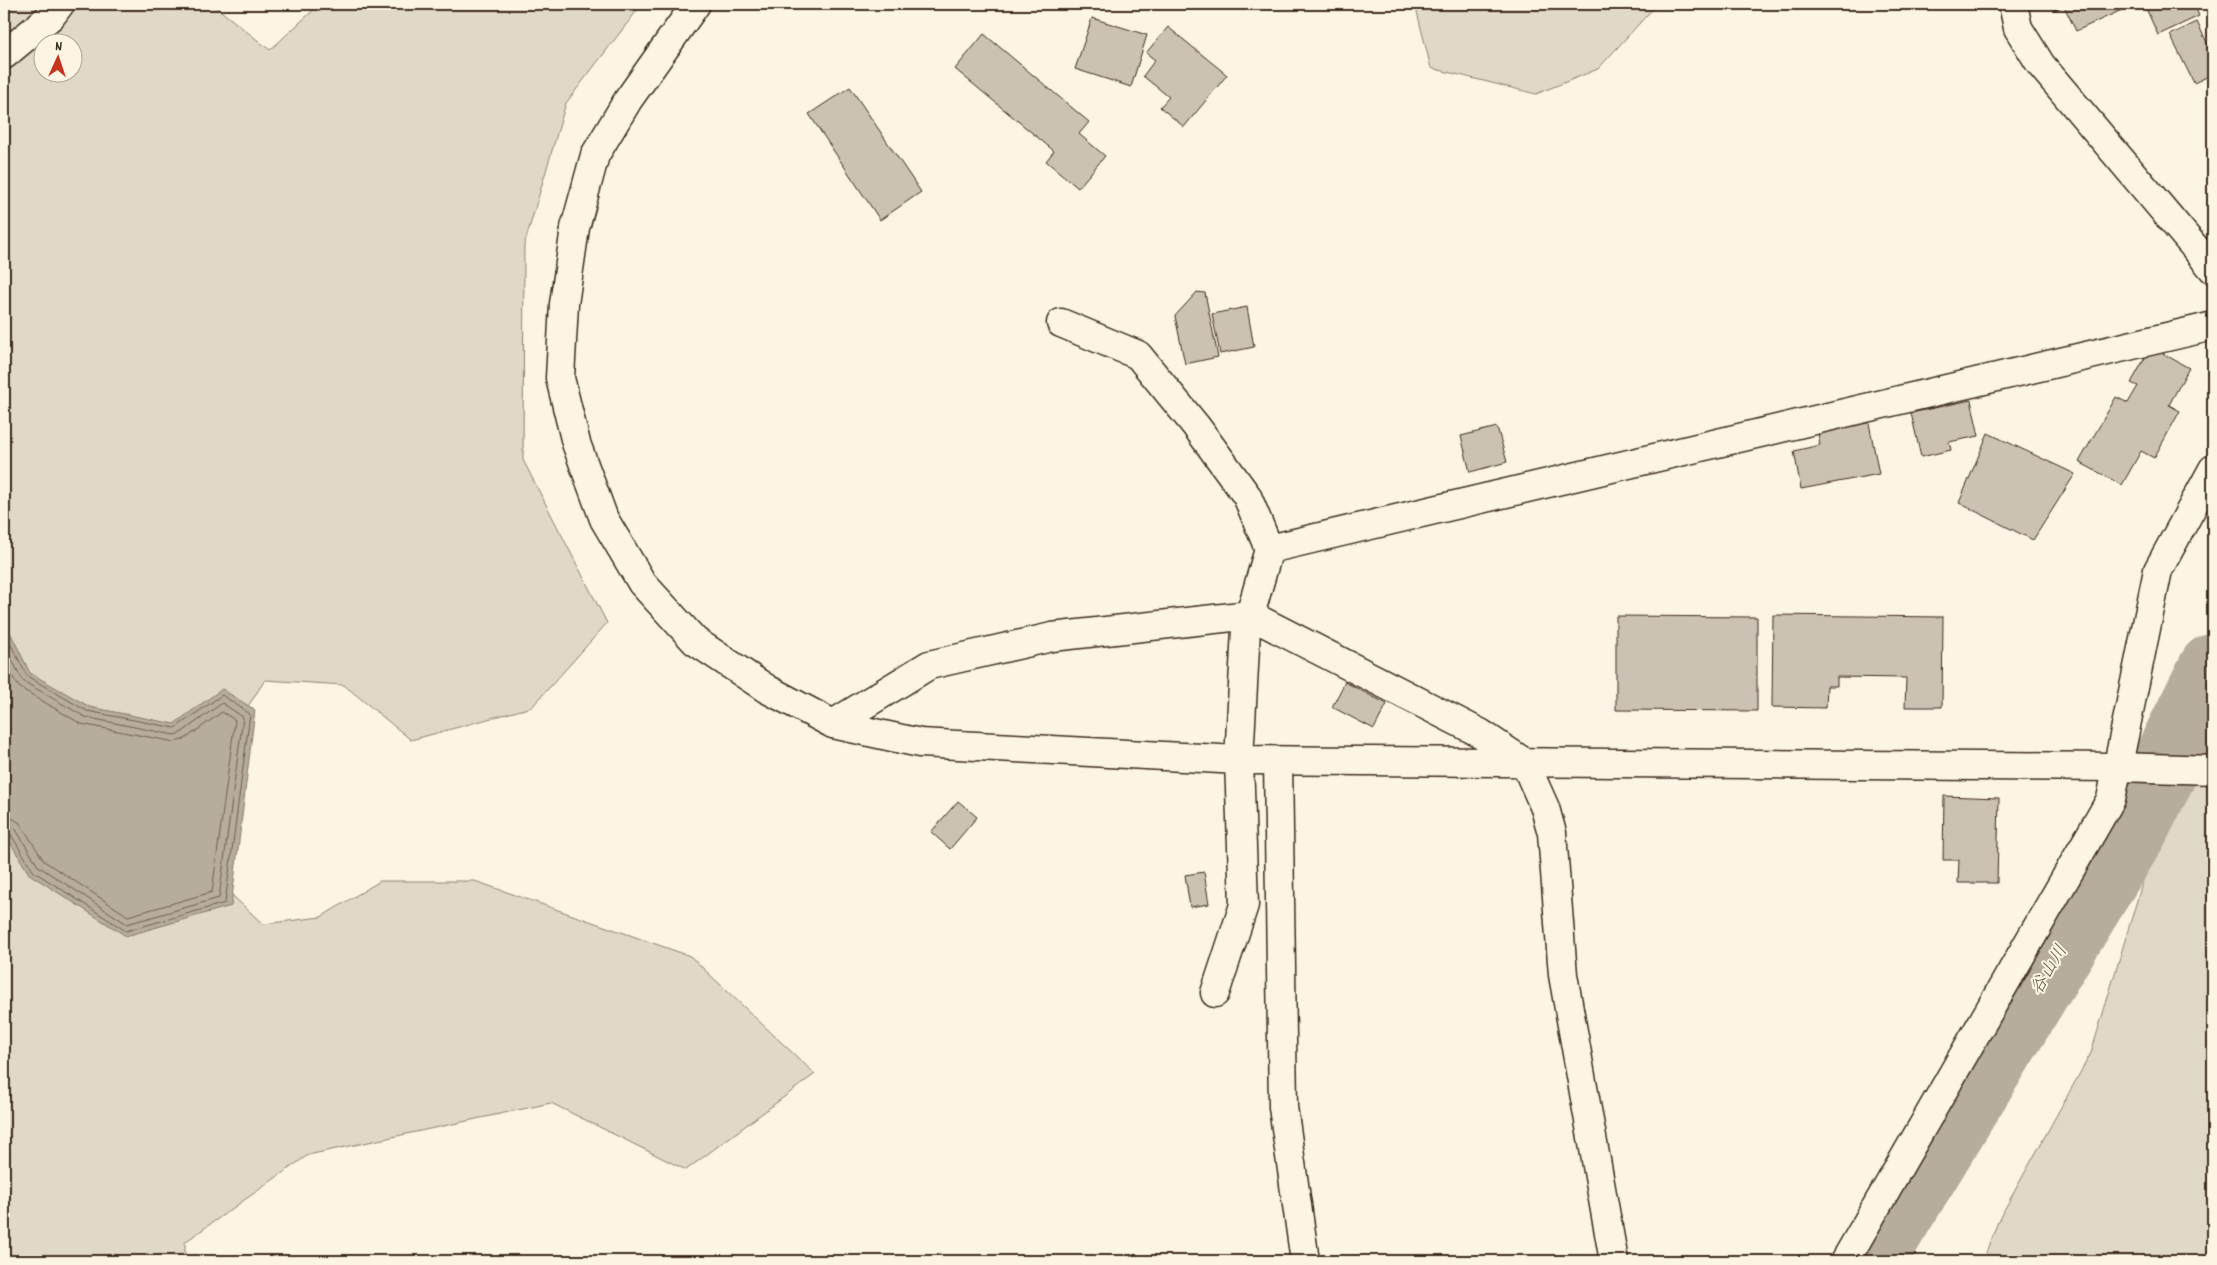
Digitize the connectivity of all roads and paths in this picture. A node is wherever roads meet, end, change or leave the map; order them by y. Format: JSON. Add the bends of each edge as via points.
{"nodes":[{"id":1,"x":60,"y":4,"type":"edge"},
{"id":2,"x":696,"y":4,"type":"edge"},
{"id":3,"x":2014,"y":4,"type":"edge"},
{"id":4,"x":4,"y":55,"type":"edge"},
{"id":5,"x":2213,"y":269,"type":"edge"},
{"id":6,"x":1061,"y":323,"type":"dead end"},
{"id":7,"x":2213,"y":326,"type":"edge"},
{"id":8,"x":2213,"y":469,"type":"edge"},
{"id":9,"x":1269,"y":549,"type":"junction"},
{"id":10,"x":1250,"y":615,"type":"junction"},
{"id":11,"x":833,"y":724,"type":"junction"},
{"id":12,"x":1239,"y":760,"type":"junction"},
{"id":13,"x":1278,"y":761,"type":"junction"},
{"id":14,"x":1524,"y":763,"type":"junction"},
{"id":15,"x":2128,"y":767,"type":"junction"},
{"id":16,"x":2213,"y":770,"type":"edge"},
{"id":17,"x":1215,"y":994,"type":"dead end"},
{"id":18,"x":1305,"y":1261,"type":"edge"},
{"id":19,"x":1614,"y":1261,"type":"edge"},
{"id":20,"x":1845,"y":1261,"type":"edge"}],
"edges":[{"from":1,"to":4,"type":"street","via":[[51,16]]},
{"from":2,"to":11,"type":"street","via":[[628,100],[595,155],[575,228],[564,304],[560,378],[576,443],[604,519],[642,583],[695,641],[767,689]]},
{"from":3,"to":5,"type":"street","via":[[2018,28],[2041,65]]},
{"from":6,"to":9,"type":"street","via":[[1138,355],[1248,496]]},
{"from":7,"to":9,"type":"street"},
{"from":8,"to":15,"type":"street","via":[[2158,570]]},
{"from":9,"to":10,"type":"street"},
{"from":10,"to":11,"type":"street","via":[[1052,637],[929,665]]},
{"from":10,"to":12,"type":"street","via":[[1246,629]]},
{"from":10,"to":14,"type":"street","via":[[1480,733]]},
{"from":11,"to":12,"type":"street","via":[[920,743]]},
{"from":12,"to":13,"type":"street"},
{"from":12,"to":17,"type":"street","via":[[1244,905]]},
{"from":13,"to":14,"type":"street"},
{"from":13,"to":18,"type":"street","via":[[1283,1107]]},
{"from":14,"to":15,"type":"street"},
{"from":14,"to":19,"type":"street","via":[[1545,808],[1552,833],[1562,975]]},
{"from":15,"to":16,"type":"street"},
{"from":15,"to":20,"type":"street"}]}
